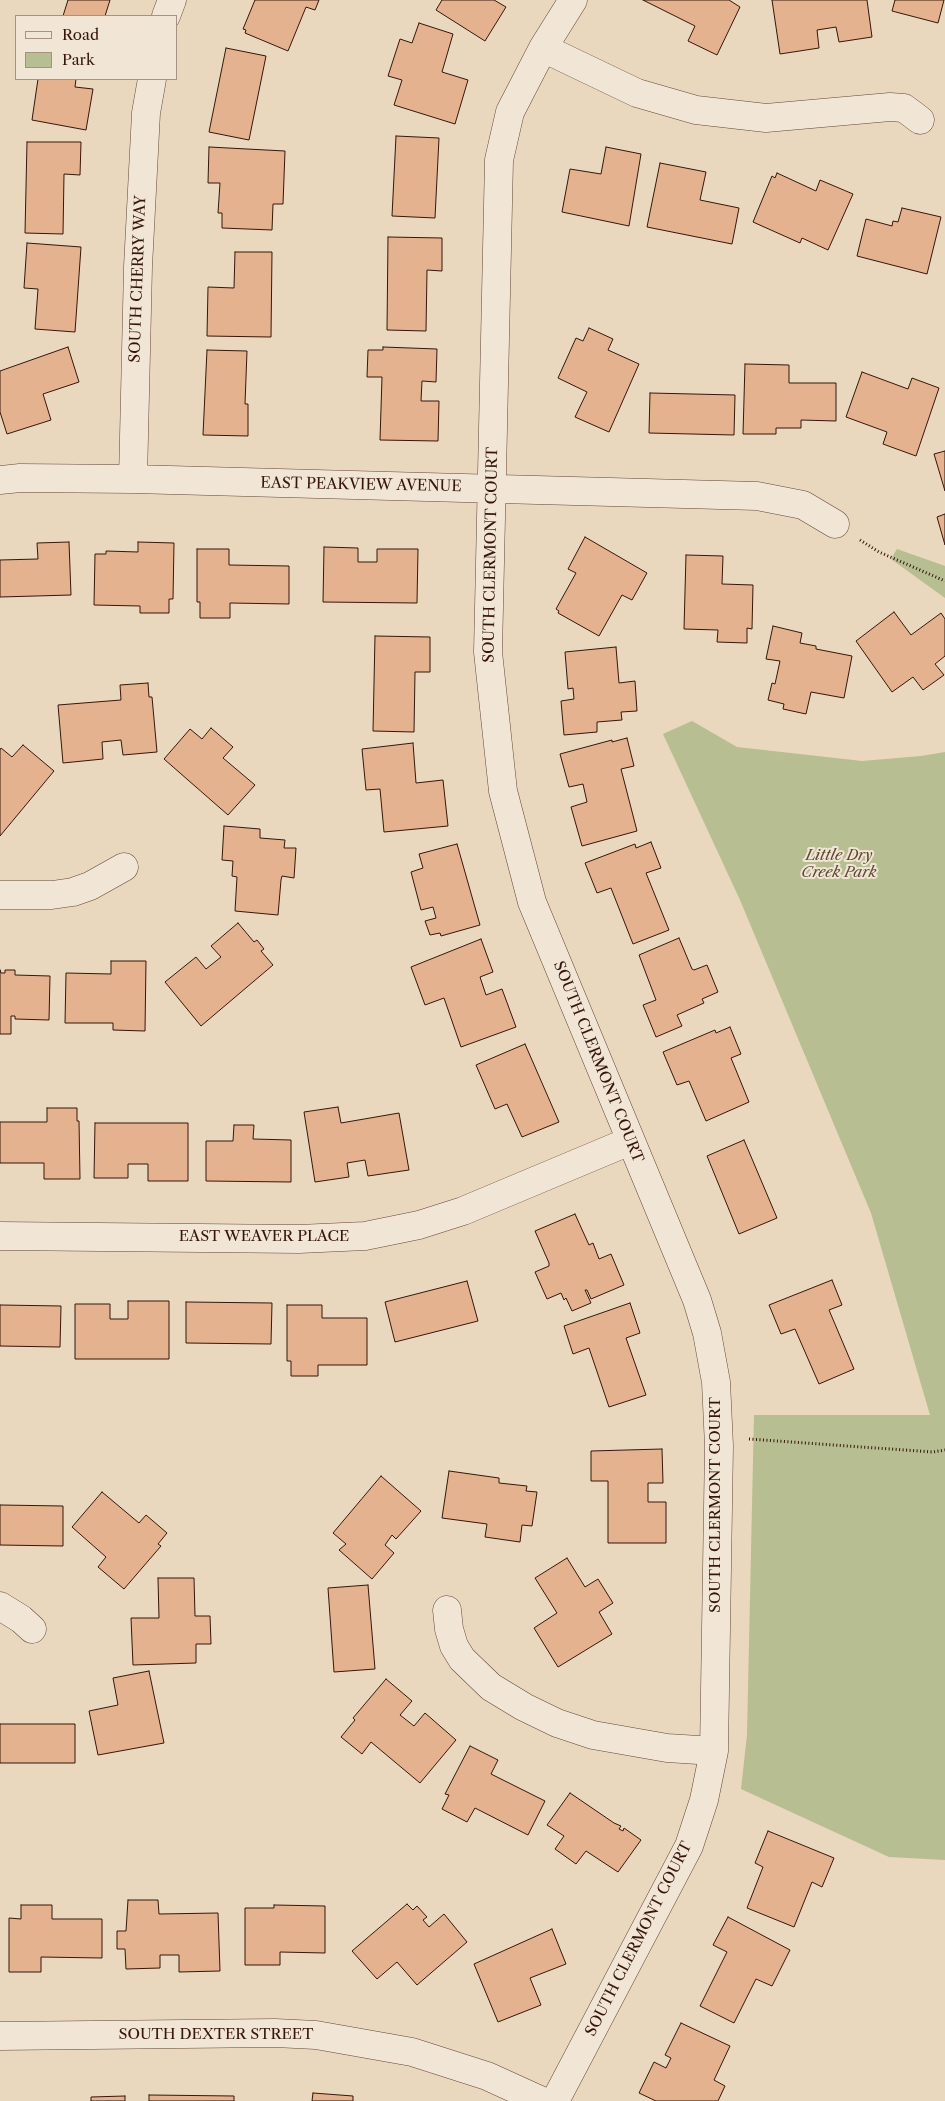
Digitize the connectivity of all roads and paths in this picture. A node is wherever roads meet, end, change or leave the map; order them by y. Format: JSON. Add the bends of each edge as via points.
{"nodes":[{"id":1,"x":172,"y":0,"type":"edge"},
{"id":2,"x":573,"y":0,"type":"edge"},
{"id":3,"x":166,"y":15,"type":"edge"},
{"id":4,"x":543,"y":48,"type":"junction"},
{"id":5,"x":152,"y":80,"type":"edge"},
{"id":6,"x":920,"y":120,"type":"dead end"},
{"id":7,"x":133,"y":479,"type":"junction"},
{"id":8,"x":0,"y":480,"type":"edge"},
{"id":9,"x":491,"y":488,"type":"junction"},
{"id":10,"x":835,"y":524,"type":"joint"},
{"id":11,"x":945,"y":581,"type":"edge"},
{"id":12,"x":124,"y":867,"type":"dead end"},
{"id":13,"x":0,"y":895,"type":"edge"},
{"id":14,"x":630,"y":1141,"type":"junction"},
{"id":15,"x":0,"y":1236,"type":"edge"},
{"id":16,"x":719,"y":1437,"type":"junction"},
{"id":17,"x":945,"y":1450,"type":"edge"},
{"id":18,"x":0,"y":1606,"type":"edge"},
{"id":19,"x":447,"y":1610,"type":"dead end"},
{"id":20,"x":32,"y":1629,"type":"dead end"},
{"id":21,"x":714,"y":1751,"type":"junction"},
{"id":22,"x":0,"y":2036,"type":"edge"},
{"id":23,"x":542,"y":2101,"type":"edge"},
{"id":24,"x":555,"y":2101,"type":"edge"}],
"edges":[{"from":1,"to":3,"type":"street"},
{"from":2,"to":4,"type":"street","name":"SOUTH CLERMONT COURT"},
{"from":4,"to":6,"type":"street","via":[[637,94],[696,110],[766,118],[890,106],[904,108]]},
{"from":4,"to":9,"type":"street","name":"SOUTH CLERMONT COURT","via":[[510,112],[498,160]]},
{"from":5,"to":7,"type":"street","name":"SOUTH CHERRY WAY","via":[[146,113],[138,267]]},
{"from":7,"to":8,"type":"street","name":"EAST PEAKVIEW AVENUE"},
{"from":7,"to":9,"type":"street","name":"EAST PEAKVIEW AVENUE"},
{"from":9,"to":10,"type":"street","name":"EAST PEAKVIEW AVENUE","via":[[757,496],[804,505]]},
{"from":9,"to":14,"type":"street","name":"SOUTH CLERMONT COURT","via":[[488,652],[503,791],[532,902]]},
{"from":10,"to":11,"type":"path","via":[[879,552]]},
{"from":12,"to":13,"type":"street","via":[[73,892]]},
{"from":14,"to":15,"type":"street","name":"EAST WEAVER PLACE","via":[[463,1210],[419,1225],[365,1236],[299,1239]]},
{"from":14,"to":16,"type":"street","name":"SOUTH CLERMONT COURT","via":[[697,1300],[707,1333],[716,1382]]},
{"from":16,"to":17,"type":"path","via":[[934,1452]]},
{"from":16,"to":21,"type":"street","name":"SOUTH CLERMONT COURT"},
{"from":18,"to":20,"type":"street"},
{"from":19,"to":21,"type":"street","via":[[454,1646],[462,1659],[491,1687],[524,1708],[593,1735],[667,1748]]},
{"from":21,"to":24,"type":"street","name":"SOUTH CLERMONT COURT","via":[[704,1800],[689,1846]]},
{"from":22,"to":23,"type":"street","name":"SOUTH DEXTER STREET","via":[[316,2035],[412,2052],[487,2076]]}]}
